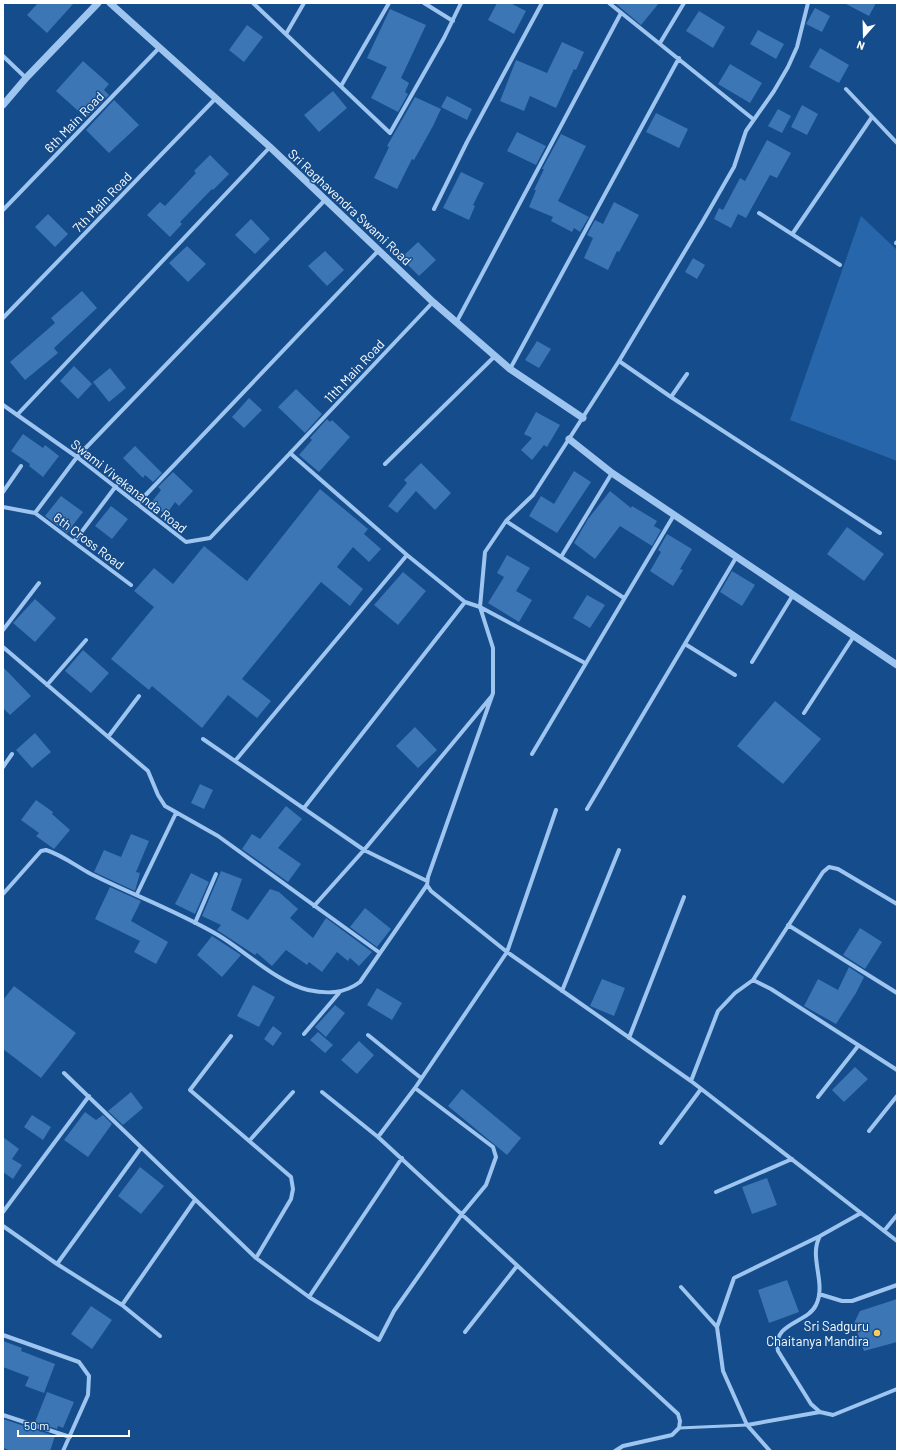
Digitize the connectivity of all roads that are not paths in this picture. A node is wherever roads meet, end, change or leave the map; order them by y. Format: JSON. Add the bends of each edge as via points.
{"nodes":[{"id":1,"x":98,"y":3,"type":"edge"},
{"id":2,"x":110,"y":3,"type":"edge"},
{"id":3,"x":253,"y":3,"type":"edge"},
{"id":4,"x":304,"y":3,"type":"edge"},
{"id":5,"x":389,"y":3,"type":"edge"},
{"id":6,"x":424,"y":3,"type":"edge"},
{"id":7,"x":461,"y":3,"type":"edge"},
{"id":8,"x":542,"y":3,"type":"edge"},
{"id":9,"x":609,"y":3,"type":"edge"},
{"id":10,"x":684,"y":3,"type":"edge"},
{"id":11,"x":808,"y":3,"type":"edge"},
{"id":12,"x":621,"y":13,"type":"junction"},
{"id":13,"x":453,"y":21,"type":"junction"},
{"id":14,"x":286,"y":34,"type":"junction"},
{"id":15,"x":660,"y":43,"type":"junction"},
{"id":16,"x":160,"y":48,"type":"junction"},
{"id":17,"x":3,"y":56,"type":"edge"},
{"id":18,"x":679,"y":58,"type":"junction"},
{"id":19,"x":26,"y":78,"type":"junction"},
{"id":20,"x":341,"y":86,"type":"junction"},
{"id":21,"x":846,"y":89,"type":"dead end"},
{"id":22,"x":215,"y":99,"type":"junction"},
{"id":23,"x":3,"y":105,"type":"edge"},
{"id":24,"x":872,"y":117,"type":"junction"},
{"id":25,"x":753,"y":119,"type":"junction"},
{"id":26,"x":897,"y":143,"type":"edge"},
{"id":27,"x":270,"y":147,"type":"junction"},
{"id":28,"x":325,"y":200,"type":"junction"},
{"id":29,"x":434,"y":209,"type":"dead end"},
{"id":30,"x":3,"y":210,"type":"edge"},
{"id":31,"x":759,"y":213,"type":"dead end"},
{"id":32,"x":793,"y":233,"type":"junction"},
{"id":33,"x":379,"y":250,"type":"junction"},
{"id":34,"x":840,"y":265,"type":"dead end"},
{"id":35,"x":433,"y":302,"type":"junction"},
{"id":36,"x":3,"y":318,"type":"edge"},
{"id":37,"x":456,"y":323,"type":"junction"},
{"id":38,"x":495,"y":356,"type":"junction"},
{"id":39,"x":619,"y":361,"type":"junction"},
{"id":40,"x":510,"y":369,"type":"junction"},
{"id":41,"x":687,"y":374,"type":"dead end"},
{"id":42,"x":671,"y":398,"type":"junction"},
{"id":43,"x":3,"y":405,"type":"edge"},
{"id":44,"x":17,"y":415,"type":"junction"},
{"id":45,"x":583,"y":418,"type":"junction"},
{"id":46,"x":569,"y":439,"type":"junction"},
{"id":47,"x":290,"y":453,"type":"junction"},
{"id":48,"x":77,"y":457,"type":"junction"},
{"id":49,"x":385,"y":464,"type":"dead end"},
{"id":50,"x":21,"y":466,"type":"dead end"},
{"id":51,"x":612,"y":473,"type":"junction"},
{"id":52,"x":116,"y":486,"type":"junction"},
{"id":53,"x":3,"y":492,"type":"edge"},
{"id":54,"x":138,"y":503,"type":"junction"},
{"id":55,"x":3,"y":507,"type":"edge"},
{"id":56,"x":35,"y":513,"type":"junction"},
{"id":57,"x":674,"y":515,"type":"junction"},
{"id":58,"x":506,"y":521,"type":"junction"},
{"id":59,"x":880,"y":533,"type":"dead end"},
{"id":60,"x":74,"y":542,"type":"junction"},
{"id":61,"x":407,"y":555,"type":"junction"},
{"id":62,"x":736,"y":556,"type":"junction"},
{"id":63,"x":561,"y":557,"type":"junction"},
{"id":64,"x":39,"y":583,"type":"dead end"},
{"id":65,"x":131,"y":585,"type":"dead end"},
{"id":66,"x":793,"y":595,"type":"junction"},
{"id":67,"x":624,"y":598,"type":"junction"},
{"id":68,"x":465,"y":602,"type":"junction"},
{"id":69,"x":480,"y":607,"type":"junction"},
{"id":70,"x":3,"y":630,"type":"edge"},
{"id":71,"x":854,"y":636,"type":"junction"},
{"id":72,"x":86,"y":640,"type":"dead end"},
{"id":73,"x":685,"y":644,"type":"junction"},
{"id":74,"x":3,"y":647,"type":"edge"},
{"id":75,"x":752,"y":662,"type":"dead end"},
{"id":76,"x":585,"y":663,"type":"junction"},
{"id":77,"x":897,"y":665,"type":"edge"},
{"id":78,"x":735,"y":675,"type":"dead end"},
{"id":79,"x":47,"y":685,"type":"junction"},
{"id":80,"x":493,"y":694,"type":"junction"},
{"id":81,"x":139,"y":696,"type":"dead end"},
{"id":82,"x":804,"y":713,"type":"dead end"},
{"id":83,"x":108,"y":737,"type":"junction"},
{"id":84,"x":202,"y":739,"type":"dead end"},
{"id":85,"x":12,"y":754,"type":"dead end"},
{"id":86,"x":532,"y":754,"type":"dead end"},
{"id":87,"x":235,"y":761,"type":"junction"},
{"id":88,"x":3,"y":767,"type":"edge"},
{"id":89,"x":304,"y":808,"type":"junction"},
{"id":90,"x":587,"y":809,"type":"dead end"},
{"id":91,"x":556,"y":810,"type":"dead end"},
{"id":92,"x":176,"y":813,"type":"junction"},
{"id":93,"x":364,"y":850,"type":"junction"},
{"id":94,"x":619,"y":850,"type":"dead end"},
{"id":95,"x":216,"y":874,"type":"dead end"},
{"id":96,"x":427,"y":883,"type":"junction"},
{"id":97,"x":3,"y":894,"type":"edge"},
{"id":98,"x":138,"y":894,"type":"junction"},
{"id":99,"x":684,"y":897,"type":"dead end"},
{"id":100,"x":897,"y":904,"type":"edge"},
{"id":101,"x":314,"y":906,"type":"junction"},
{"id":102,"x":195,"y":923,"type":"junction"},
{"id":103,"x":788,"y":925,"type":"junction"},
{"id":104,"x":507,"y":952,"type":"junction"},
{"id":105,"x":380,"y":953,"type":"junction"},
{"id":106,"x":753,"y":980,"type":"junction"},
{"id":107,"x":562,"y":991,"type":"junction"},
{"id":108,"x":339,"y":993,"type":"junction"},
{"id":109,"x":897,"y":993,"type":"edge"},
{"id":110,"x":304,"y":1034,"type":"dead end"},
{"id":111,"x":368,"y":1035,"type":"dead end"},
{"id":112,"x":231,"y":1036,"type":"dead end"},
{"id":113,"x":629,"y":1038,"type":"junction"},
{"id":114,"x":858,"y":1046,"type":"junction"},
{"id":115,"x":897,"y":1070,"type":"edge"},
{"id":116,"x":64,"y":1073,"type":"dead end"},
{"id":117,"x":421,"y":1078,"type":"junction"},
{"id":118,"x":691,"y":1081,"type":"junction"},
{"id":119,"x":415,"y":1088,"type":"junction"},
{"id":120,"x":701,"y":1089,"type":"junction"},
{"id":121,"x":293,"y":1092,"type":"dead end"},
{"id":122,"x":322,"y":1092,"type":"dead end"},
{"id":123,"x":89,"y":1096,"type":"junction"},
{"id":124,"x":897,"y":1096,"type":"edge"},
{"id":125,"x":818,"y":1098,"type":"dead end"},
{"id":126,"x":869,"y":1131,"type":"dead end"},
{"id":127,"x":378,"y":1137,"type":"junction"},
{"id":128,"x":250,"y":1140,"type":"junction"},
{"id":129,"x":661,"y":1143,"type":"dead end"},
{"id":130,"x":141,"y":1148,"type":"junction"},
{"id":131,"x":402,"y":1158,"type":"junction"},
{"id":132,"x":792,"y":1159,"type":"junction"},
{"id":133,"x":716,"y":1192,"type":"dead end"},
{"id":134,"x":195,"y":1200,"type":"junction"},
{"id":135,"x":3,"y":1212,"type":"edge"},
{"id":136,"x":861,"y":1213,"type":"junction"},
{"id":137,"x":462,"y":1214,"type":"junction"},
{"id":138,"x":897,"y":1215,"type":"edge"},
{"id":139,"x":3,"y":1226,"type":"edge"},
{"id":140,"x":884,"y":1231,"type":"junction"},
{"id":141,"x":820,"y":1236,"type":"junction"},
{"id":142,"x":897,"y":1241,"type":"edge"},
{"id":143,"x":256,"y":1258,"type":"junction"},
{"id":144,"x":57,"y":1264,"type":"junction"},
{"id":145,"x":517,"y":1266,"type":"junction"},
{"id":146,"x":897,"y":1285,"type":"edge"},
{"id":147,"x":681,"y":1287,"type":"dead end"},
{"id":148,"x":819,"y":1294,"type":"junction"},
{"id":149,"x":309,"y":1297,"type":"junction"},
{"id":150,"x":122,"y":1306,"type":"junction"},
{"id":151,"x":717,"y":1327,"type":"junction"},
{"id":152,"x":465,"y":1332,"type":"dead end"},
{"id":153,"x":3,"y":1335,"type":"edge"},
{"id":154,"x":160,"y":1336,"type":"dead end"},
{"id":155,"x":897,"y":1389,"type":"edge"},
{"id":156,"x":820,"y":1412,"type":"junction"},
{"id":157,"x":3,"y":1415,"type":"edge"},
{"id":158,"x":747,"y":1425,"type":"junction"},
{"id":159,"x":679,"y":1428,"type":"junction"},
{"id":160,"x":70,"y":1437,"type":"junction"},
{"id":161,"x":63,"y":1451,"type":"edge"},
{"id":162,"x":615,"y":1451,"type":"edge"},
{"id":163,"x":770,"y":1451,"type":"edge"}],
"edges":[{"from":1,"to":19,"type":"street"},
{"from":2,"to":16,"type":"street","name":"Sri Raghavendra Swami Road"},
{"from":3,"to":14,"type":"street"},
{"from":4,"to":14,"type":"street"},
{"from":5,"to":20,"type":"street"},
{"from":6,"to":13,"type":"street"},
{"from":7,"to":13,"type":"street"},
{"from":8,"to":29,"type":"street"},
{"from":9,"to":12,"type":"street"},
{"from":10,"to":15,"type":"street"},
{"from":11,"to":25,"type":"street","via":[[797,47],[788,67]]},
{"from":12,"to":15,"type":"street"},
{"from":12,"to":37,"type":"street"},
{"from":13,"to":20,"type":"street","via":[[390,133]]},
{"from":14,"to":20,"type":"street"},
{"from":15,"to":18,"type":"street"},
{"from":16,"to":22,"type":"street","name":"Sri Raghavendra Swami Road"},
{"from":16,"to":30,"type":"street","name":"6th Main Road"},
{"from":17,"to":19,"type":"street"},
{"from":18,"to":25,"type":"street"},
{"from":18,"to":40,"type":"street"},
{"from":19,"to":23,"type":"street"},
{"from":21,"to":24,"type":"street"},
{"from":22,"to":27,"type":"street","name":"Sri Raghavendra Swami Road"},
{"from":22,"to":36,"type":"street","name":"7th Main Road"},
{"from":24,"to":26,"type":"street"},
{"from":24,"to":32,"type":"street"},
{"from":25,"to":39,"type":"street","via":[[746,131],[734,167]]},
{"from":27,"to":28,"type":"street","name":"Sri Raghavendra Swami Road"},
{"from":27,"to":44,"type":"street"},
{"from":28,"to":33,"type":"street","name":"Sri Raghavendra Swami Road"},
{"from":28,"to":48,"type":"street"},
{"from":31,"to":32,"type":"street"},
{"from":32,"to":34,"type":"street"},
{"from":33,"to":35,"type":"street","name":"Sri Raghavendra Swami Road"},
{"from":33,"to":54,"type":"street"},
{"from":35,"to":37,"type":"street","name":"Sri Raghavendra Swami Road"},
{"from":35,"to":47,"type":"street","name":"11th Main Road"},
{"from":37,"to":38,"type":"street","name":"Sri Raghavendra Swami Road"},
{"from":38,"to":40,"type":"street","name":"Sri Raghavendra Swami Road"},
{"from":38,"to":49,"type":"street"},
{"from":39,"to":42,"type":"street"},
{"from":39,"to":45,"type":"street"},
{"from":40,"to":45,"type":"street","name":"Sri Raghavendra Swami Road"},
{"from":41,"to":42,"type":"street"},
{"from":42,"to":59,"type":"street"},
{"from":43,"to":44,"type":"street","name":"Swami Vivekananda Road"},
{"from":44,"to":48,"type":"street","name":"Swami Vivekananda Road"},
{"from":45,"to":46,"type":"street"},
{"from":46,"to":51,"type":"street"},
{"from":46,"to":58,"type":"street","via":[[533,495]]},
{"from":47,"to":54,"type":"street","name":"Swami Vivekananda Road","via":[[210,538],[186,542]]},
{"from":47,"to":61,"type":"street"},
{"from":48,"to":52,"type":"street","name":"Swami Vivekananda Road"},
{"from":48,"to":56,"type":"street"},
{"from":50,"to":53,"type":"street"},
{"from":51,"to":57,"type":"street"},
{"from":51,"to":63,"type":"street"},
{"from":52,"to":54,"type":"street","name":"Swami Vivekananda Road"},
{"from":52,"to":60,"type":"street"},
{"from":55,"to":56,"type":"street"},
{"from":56,"to":60,"type":"street","name":"6th Cross Road"},
{"from":57,"to":62,"type":"street"},
{"from":57,"to":67,"type":"street"},
{"from":58,"to":63,"type":"street"},
{"from":58,"to":69,"type":"street","via":[[485,552]]},
{"from":60,"to":65,"type":"street","name":"6th Cross Road"},
{"from":61,"to":68,"type":"street"},
{"from":61,"to":87,"type":"street"},
{"from":62,"to":66,"type":"street"},
{"from":62,"to":73,"type":"street"},
{"from":63,"to":67,"type":"street"},
{"from":64,"to":70,"type":"street"},
{"from":66,"to":71,"type":"street"},
{"from":66,"to":75,"type":"street"},
{"from":67,"to":76,"type":"street"},
{"from":68,"to":69,"type":"street"},
{"from":68,"to":89,"type":"street"},
{"from":69,"to":76,"type":"street"},
{"from":69,"to":80,"type":"street","via":[[493,648]]},
{"from":71,"to":77,"type":"street"},
{"from":71,"to":82,"type":"street"},
{"from":72,"to":79,"type":"street"},
{"from":73,"to":78,"type":"street"},
{"from":73,"to":90,"type":"street"},
{"from":74,"to":79,"type":"street"},
{"from":76,"to":86,"type":"street"},
{"from":79,"to":83,"type":"street"},
{"from":80,"to":93,"type":"street"},
{"from":80,"to":96,"type":"street"},
{"from":81,"to":83,"type":"street"},
{"from":83,"to":92,"type":"street","via":[[148,771],[162,802]]},
{"from":84,"to":87,"type":"street"},
{"from":85,"to":88,"type":"street"},
{"from":87,"to":89,"type":"street"},
{"from":89,"to":93,"type":"street"},
{"from":91,"to":104,"type":"street"},
{"from":92,"to":98,"type":"street"},
{"from":92,"to":101,"type":"street","via":[[218,836]]},
{"from":93,"to":96,"type":"street"},
{"from":93,"to":101,"type":"street"},
{"from":94,"to":107,"type":"street"},
{"from":95,"to":102,"type":"street"},
{"from":96,"to":104,"type":"street","via":[[431,891]]},
{"from":96,"to":105,"type":"street"},
{"from":97,"to":98,"type":"street","via":[[41,851],[46,850]]},
{"from":98,"to":102,"type":"street"},
{"from":99,"to":113,"type":"street"},
{"from":100,"to":103,"type":"street","via":[[838,869],[829,867],[823,872]]},
{"from":101,"to":105,"type":"street"},
{"from":102,"to":108,"type":"street","via":[[218,935],[289,983],[308,990]]},
{"from":103,"to":106,"type":"street"},
{"from":103,"to":109,"type":"street"},
{"from":104,"to":107,"type":"street"},
{"from":104,"to":117,"type":"street"},
{"from":105,"to":108,"type":"street","via":[[360,982]]},
{"from":106,"to":114,"type":"street"},
{"from":106,"to":118,"type":"street","via":[[735,993],[718,1011]]},
{"from":107,"to":113,"type":"street"},
{"from":108,"to":110,"type":"street"},
{"from":111,"to":117,"type":"street"},
{"from":112,"to":128,"type":"street","via":[[190,1090]]},
{"from":113,"to":118,"type":"street"},
{"from":114,"to":115,"type":"street"},
{"from":114,"to":125,"type":"street"},
{"from":116,"to":123,"type":"street"},
{"from":117,"to":119,"type":"street"},
{"from":118,"to":120,"type":"street"},
{"from":119,"to":127,"type":"street"},
{"from":119,"to":137,"type":"street","via":[[496,1151],[486,1185]]},
{"from":120,"to":129,"type":"street"},
{"from":120,"to":132,"type":"street"},
{"from":121,"to":128,"type":"street"},
{"from":122,"to":127,"type":"street"},
{"from":123,"to":130,"type":"street"},
{"from":123,"to":135,"type":"street"},
{"from":124,"to":126,"type":"street"},
{"from":127,"to":131,"type":"street"},
{"from":128,"to":143,"type":"street","via":[[291,1177],[293,1189],[291,1199]]},
{"from":130,"to":134,"type":"street"},
{"from":130,"to":144,"type":"street"},
{"from":131,"to":137,"type":"street"},
{"from":131,"to":149,"type":"street"},
{"from":132,"to":133,"type":"street"},
{"from":132,"to":136,"type":"street"},
{"from":134,"to":143,"type":"street"},
{"from":134,"to":150,"type":"street"},
{"from":136,"to":140,"type":"street"},
{"from":136,"to":141,"type":"street"},
{"from":137,"to":145,"type":"street"},
{"from":137,"to":149,"type":"street","via":[[394,1311],[379,1340]]},
{"from":138,"to":140,"type":"street"},
{"from":139,"to":144,"type":"street"},
{"from":140,"to":142,"type":"street"},
{"from":141,"to":148,"type":"street","via":[[816,1250]]},
{"from":141,"to":151,"type":"street","via":[[734,1278]]},
{"from":143,"to":149,"type":"street"},
{"from":144,"to":150,"type":"street"},
{"from":145,"to":152,"type":"street"},
{"from":145,"to":159,"type":"street","via":[[678,1414]]},
{"from":146,"to":148,"type":"street","via":[[852,1301],[842,1301]]},
{"from":147,"to":151,"type":"street"},
{"from":148,"to":156,"type":"street","via":[[815,1308],[779,1334],[776,1343],[778,1351],[811,1404]]},
{"from":150,"to":154,"type":"street"},
{"from":151,"to":158,"type":"street","via":[[723,1371]]},
{"from":153,"to":160,"type":"street","via":[[79,1362],[89,1376],[88,1395]]},
{"from":155,"to":156,"type":"street","via":[[833,1415]]},
{"from":156,"to":158,"type":"street"},
{"from":157,"to":160,"type":"street"},
{"from":158,"to":159,"type":"lane"},
{"from":158,"to":163,"type":"street"},
{"from":159,"to":162,"type":"street","via":[[672,1435],[623,1446]]},
{"from":160,"to":161,"type":"street"}]}
